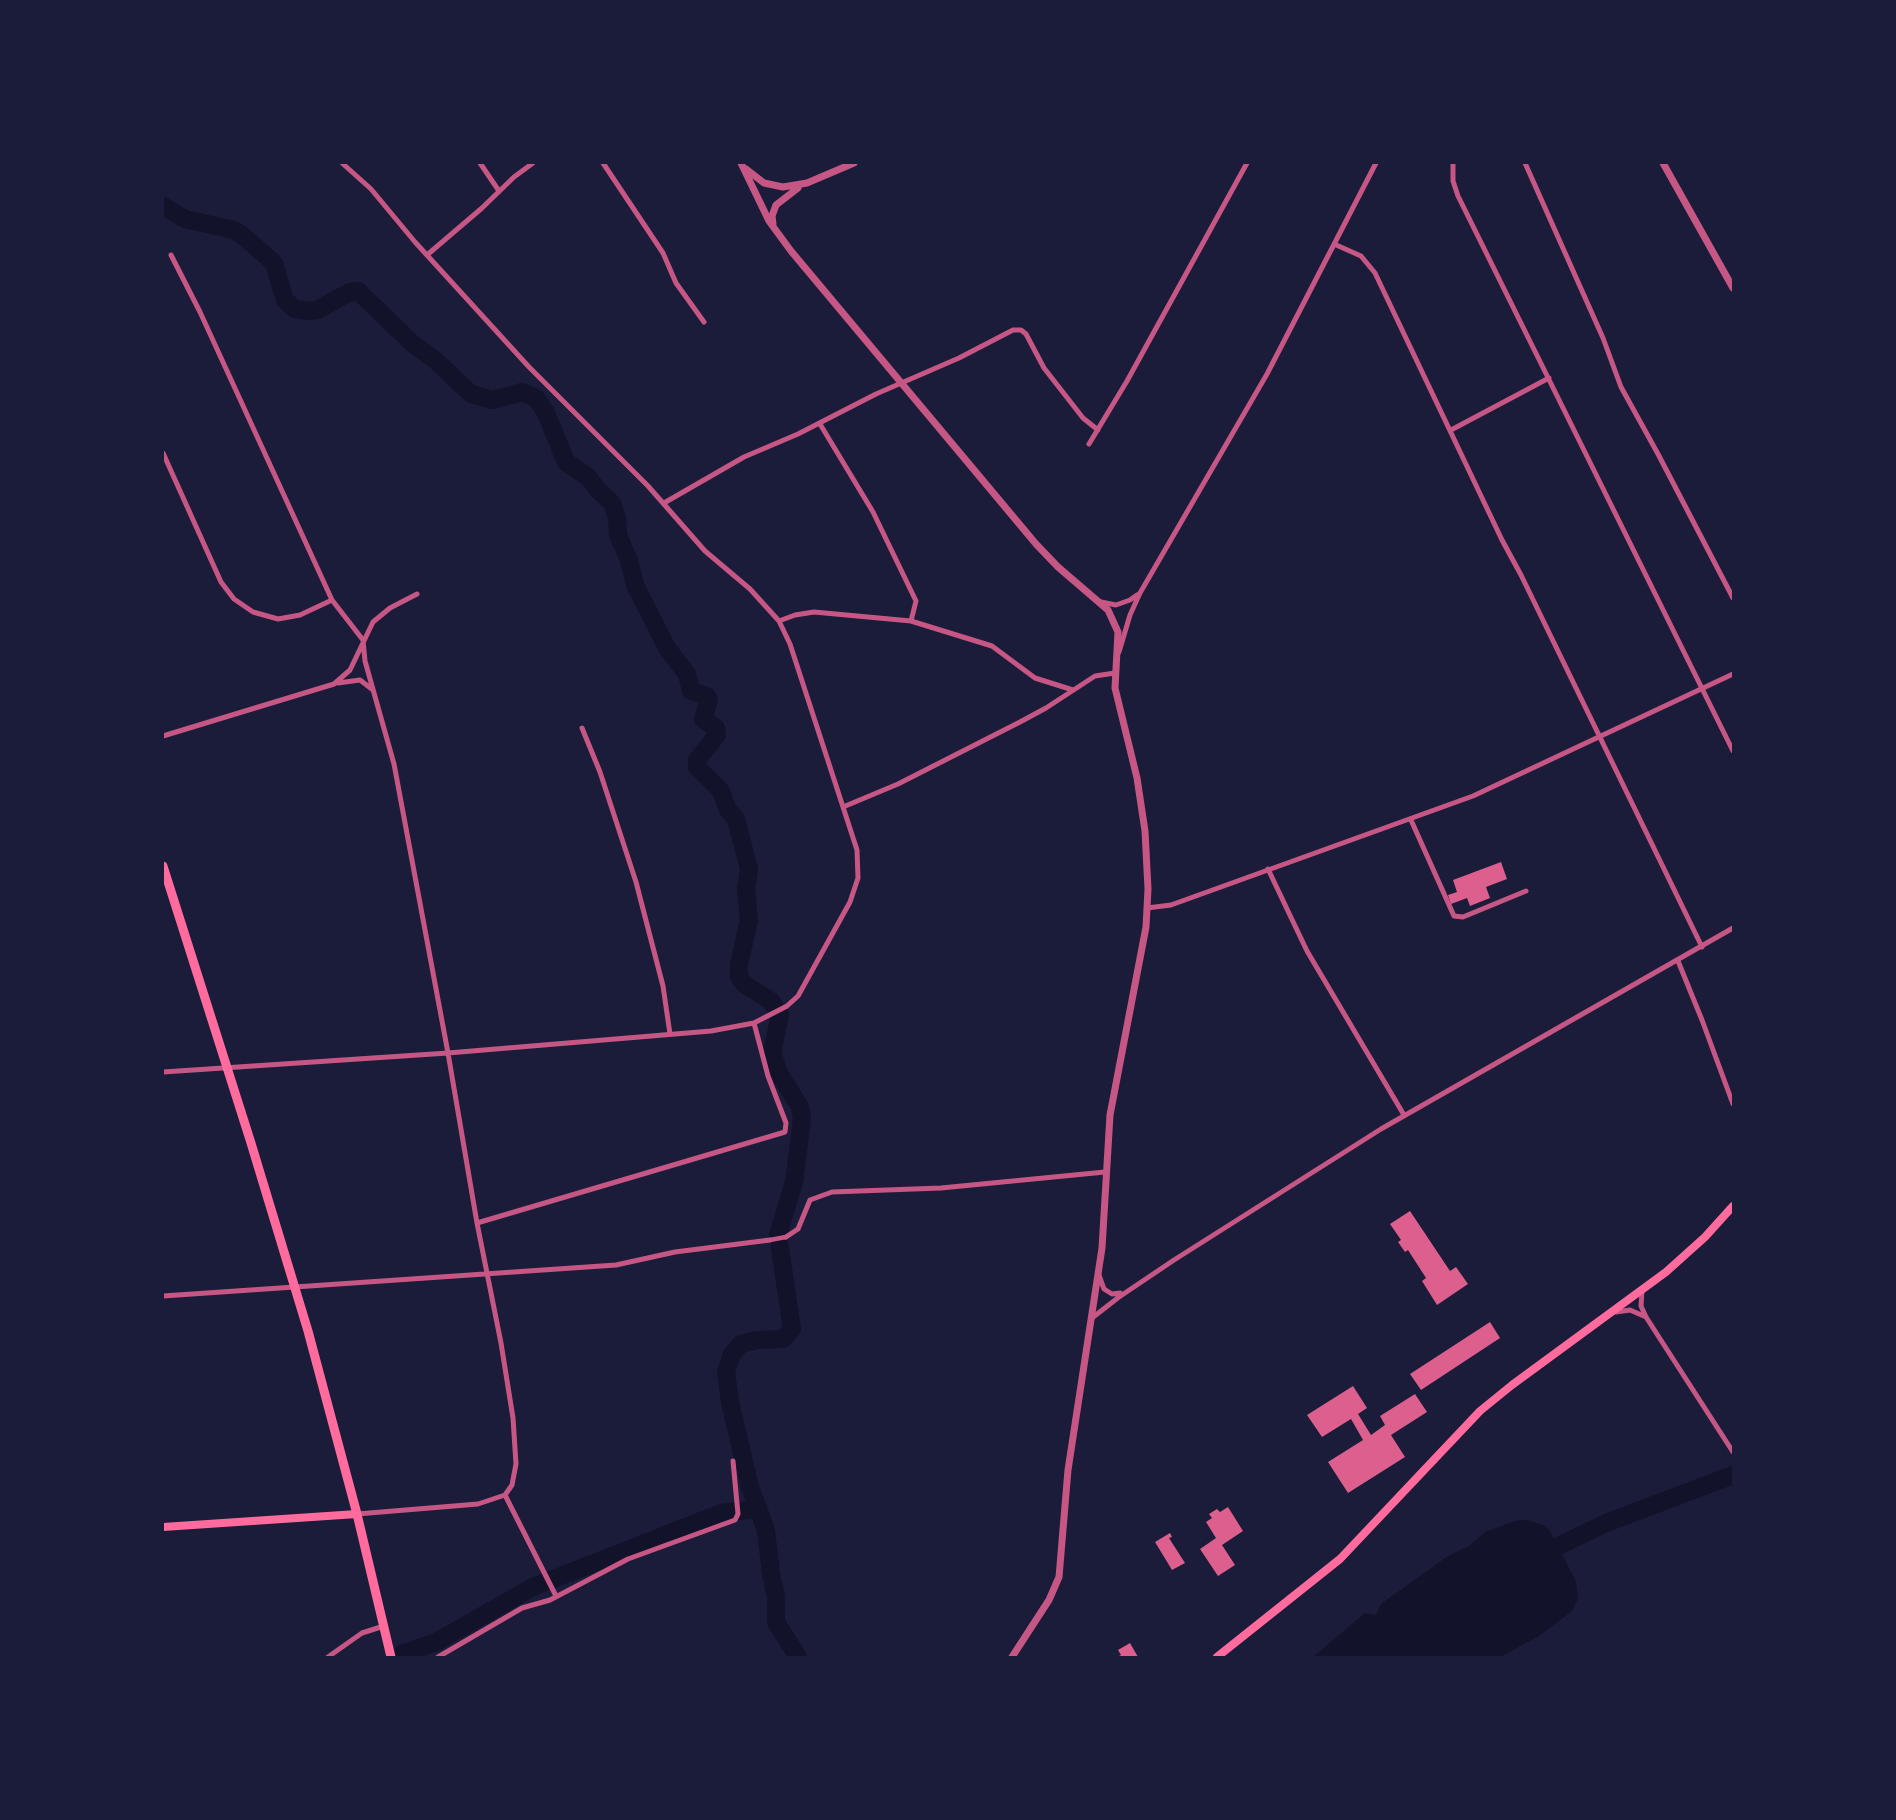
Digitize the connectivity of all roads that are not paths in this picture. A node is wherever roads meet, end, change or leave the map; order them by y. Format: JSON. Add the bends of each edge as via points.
{"nodes":[{"id":1,"x":342,"y":163,"type":"edge"},
{"id":2,"x":480,"y":163,"type":"edge"},
{"id":3,"x":534,"y":163,"type":"edge"},
{"id":4,"x":603,"y":163,"type":"edge"},
{"id":5,"x":741,"y":163,"type":"edge"},
{"id":6,"x":854,"y":163,"type":"edge"},
{"id":7,"x":1247,"y":163,"type":"edge"},
{"id":8,"x":1376,"y":163,"type":"edge"},
{"id":9,"x":1453,"y":163,"type":"edge"},
{"id":10,"x":1525,"y":163,"type":"edge"},
{"id":11,"x":1663,"y":163,"type":"edge"},
{"id":12,"x":807,"y":183,"type":"junction"},
{"id":13,"x":499,"y":191,"type":"junction"},
{"id":14,"x":774,"y":228,"type":"junction"},
{"id":15,"x":1334,"y":244,"type":"junction"},
{"id":16,"x":171,"y":255,"type":"dead end"},
{"id":17,"x":427,"y":255,"type":"junction"},
{"id":18,"x":1733,"y":288,"type":"edge"},
{"id":19,"x":704,"y":322,"type":"dead end"},
{"id":20,"x":1549,"y":378,"type":"junction"},
{"id":21,"x":901,"y":383,"type":"junction"},
{"id":22,"x":820,"y":424,"type":"junction"},
{"id":23,"x":1098,"y":430,"type":"junction"},
{"id":24,"x":1451,"y":430,"type":"junction"},
{"id":25,"x":1089,"y":444,"type":"dead end"},
{"id":26,"x":163,"y":453,"type":"edge"},
{"id":27,"x":664,"y":503,"type":"junction"},
{"id":28,"x":1140,"y":593,"type":"junction"},
{"id":29,"x":417,"y":594,"type":"dead end"},
{"id":30,"x":1733,"y":597,"type":"edge"},
{"id":31,"x":332,"y":600,"type":"junction"},
{"id":32,"x":1101,"y":602,"type":"junction"},
{"id":33,"x":779,"y":621,"type":"junction"},
{"id":34,"x":911,"y":621,"type":"junction"},
{"id":35,"x":363,"y":640,"type":"junction"},
{"id":36,"x":1118,"y":658,"type":"junction"},
{"id":37,"x":1115,"y":673,"type":"junction"},
{"id":38,"x":1733,"y":674,"type":"edge"},
{"id":39,"x":334,"y":684,"type":"junction"},
{"id":40,"x":1703,"y":689,"type":"junction"},
{"id":41,"x":1073,"y":690,"type":"junction"},
{"id":42,"x":375,"y":693,"type":"junction"},
{"id":43,"x":582,"y":729,"type":"dead end"},
{"id":44,"x":163,"y":736,"type":"edge"},
{"id":45,"x":1601,"y":737,"type":"junction"},
{"id":46,"x":1733,"y":751,"type":"edge"},
{"id":47,"x":843,"y":807,"type":"junction"},
{"id":48,"x":1411,"y":820,"type":"junction"},
{"id":49,"x":163,"y":866,"type":"edge"},
{"id":50,"x":1268,"y":869,"type":"junction"},
{"id":51,"x":1526,"y":891,"type":"dead end"},
{"id":52,"x":1147,"y":908,"type":"junction"},
{"id":53,"x":1733,"y":928,"type":"edge"},
{"id":54,"x":1702,"y":947,"type":"junction"},
{"id":55,"x":1678,"y":961,"type":"junction"},
{"id":56,"x":754,"y":1023,"type":"junction"},
{"id":57,"x":670,"y":1034,"type":"junction"},
{"id":58,"x":448,"y":1053,"type":"junction"},
{"id":59,"x":228,"y":1069,"type":"junction"},
{"id":60,"x":163,"y":1072,"type":"edge"},
{"id":61,"x":1733,"y":1104,"type":"edge"},
{"id":62,"x":1404,"y":1115,"type":"junction"},
{"id":63,"x":1105,"y":1172,"type":"junction"},
{"id":64,"x":1733,"y":1206,"type":"edge"},
{"id":65,"x":477,"y":1223,"type":"junction"},
{"id":66,"x":786,"y":1237,"type":"joint"},
{"id":67,"x":772,"y":1239,"type":"joint"},
{"id":68,"x":487,"y":1273,"type":"junction"},
{"id":69,"x":1098,"y":1273,"type":"junction"},
{"id":70,"x":295,"y":1286,"type":"junction"},
{"id":71,"x":1129,"y":1290,"type":"junction"},
{"id":72,"x":1642,"y":1291,"type":"junction"},
{"id":73,"x":163,"y":1296,"type":"edge"},
{"id":74,"x":1610,"y":1314,"type":"junction"},
{"id":75,"x":1646,"y":1317,"type":"junction"},
{"id":76,"x":1092,"y":1318,"type":"junction"},
{"id":77,"x":1733,"y":1452,"type":"edge"},
{"id":78,"x":733,"y":1461,"type":"dead end"},
{"id":79,"x":505,"y":1495,"type":"junction"},
{"id":80,"x":357,"y":1514,"type":"junction"},
{"id":81,"x":163,"y":1527,"type":"edge"},
{"id":82,"x":556,"y":1596,"type":"junction"},
{"id":83,"x":384,"y":1626,"type":"junction"},
{"id":84,"x":328,"y":1657,"type":"edge"},
{"id":85,"x":391,"y":1657,"type":"edge"},
{"id":86,"x":438,"y":1657,"type":"edge"},
{"id":87,"x":1012,"y":1657,"type":"edge"},
{"id":88,"x":1217,"y":1657,"type":"edge"}],
"edges":[{"from":1,"to":17,"type":"street","via":[[371,189]]},
{"from":2,"to":13,"type":"street"},
{"from":3,"to":13,"type":"street"},
{"from":4,"to":19,"type":"street"},
{"from":5,"to":12,"type":"street","via":[[756,179],[773,186]]},
{"from":5,"to":14,"type":"street"},
{"from":6,"to":12,"type":"street"},
{"from":7,"to":23,"type":"street"},
{"from":8,"to":15,"type":"street"},
{"from":9,"to":20,"type":"street","via":[[1458,196]]},
{"from":10,"to":30,"type":"street","via":[[1621,387]]},
{"from":11,"to":18,"type":"street"},
{"from":12,"to":14,"type":"street","via":[[778,201],[772,216]]},
{"from":13,"to":17,"type":"street"},
{"from":14,"to":21,"type":"street"},
{"from":15,"to":24,"type":"street","via":[[1356,253],[1375,273]]},
{"from":15,"to":28,"type":"street","via":[[1267,374]]},
{"from":16,"to":31,"type":"street"},
{"from":17,"to":27,"type":"street","via":[[529,367]]},
{"from":20,"to":24,"type":"street"},
{"from":20,"to":40,"type":"street"},
{"from":21,"to":22,"type":"street"},
{"from":21,"to":23,"type":"street","via":[[1003,333],[1021,330],[1044,368]]},
{"from":21,"to":32,"type":"street","via":[[1047,558]]},
{"from":22,"to":27,"type":"street","via":[[744,457]]},
{"from":22,"to":34,"type":"street","via":[[873,512],[913,595],[916,605]]},
{"from":23,"to":25,"type":"street"},
{"from":24,"to":45,"type":"street"},
{"from":26,"to":31,"type":"street","via":[[221,582],[234,599],[253,612],[278,619],[300,615]]},
{"from":27,"to":33,"type":"street","via":[[705,551]]},
{"from":28,"to":32,"type":"street","via":[[1120,604]]},
{"from":28,"to":36,"type":"street"},
{"from":29,"to":35,"type":"street","via":[[382,613]]},
{"from":31,"to":35,"type":"street"},
{"from":32,"to":36,"type":"street","via":[[1118,632]]},
{"from":33,"to":34,"type":"street","via":[[814,612]]},
{"from":33,"to":47,"type":"street"},
{"from":34,"to":41,"type":"street","via":[[992,646],[1035,678]]},
{"from":35,"to":39,"type":"street","via":[[351,670]]},
{"from":35,"to":42,"type":"street","via":[[363,656]]},
{"from":36,"to":37,"type":"street"},
{"from":37,"to":41,"type":"street","via":[[1095,676]]},
{"from":37,"to":52,"type":"street","via":[[1143,810]]},
{"from":38,"to":40,"type":"street"},
{"from":39,"to":42,"type":"street","via":[[360,680]]},
{"from":39,"to":44,"type":"street"},
{"from":40,"to":45,"type":"street"},
{"from":40,"to":46,"type":"street"},
{"from":41,"to":47,"type":"street","via":[[958,754]]},
{"from":42,"to":58,"type":"street","via":[[394,764]]},
{"from":43,"to":57,"type":"street","via":[[636,882],[663,986]]},
{"from":45,"to":48,"type":"street"},
{"from":45,"to":54,"type":"street"},
{"from":47,"to":56,"type":"street","via":[[859,864],[850,902],[798,996]]},
{"from":48,"to":50,"type":"street"},
{"from":48,"to":51,"type":"street","via":[[1454,916],[1463,917]]},
{"from":49,"to":59,"type":"main road"},
{"from":50,"to":52,"type":"street","via":[[1171,905]]},
{"from":50,"to":62,"type":"street","via":[[1307,951]]},
{"from":52,"to":63,"type":"street","via":[[1110,1115]]},
{"from":53,"to":54,"type":"street"},
{"from":54,"to":55,"type":"street"},
{"from":55,"to":61,"type":"street"},
{"from":55,"to":62,"type":"street"},
{"from":56,"to":57,"type":"street"},
{"from":56,"to":65,"type":"street","via":[[786,1123],[782,1135]]},
{"from":57,"to":58,"type":"street"},
{"from":58,"to":59,"type":"street"},
{"from":58,"to":65,"type":"street"},
{"from":59,"to":60,"type":"street"},
{"from":59,"to":70,"type":"main road"},
{"from":62,"to":71,"type":"street"},
{"from":63,"to":66,"type":"street","via":[[941,1188],[832,1192],[810,1200],[798,1229]]},
{"from":63,"to":69,"type":"street"},
{"from":64,"to":72,"type":"main road","via":[[1699,1243]]},
{"from":65,"to":68,"type":"street"},
{"from":66,"to":67,"type":"street"},
{"from":67,"to":68,"type":"street","via":[[616,1265]]},
{"from":68,"to":70,"type":"street"},
{"from":68,"to":79,"type":"street","via":[[513,1426],[515,1472]]},
{"from":69,"to":71,"type":"street","via":[[1108,1292]]},
{"from":69,"to":76,"type":"street"},
{"from":70,"to":73,"type":"street"},
{"from":70,"to":80,"type":"main road"},
{"from":71,"to":76,"type":"street"},
{"from":72,"to":74,"type":"main road"},
{"from":72,"to":75,"type":"street"},
{"from":74,"to":75,"type":"street","via":[[1630,1310]]},
{"from":74,"to":88,"type":"main road","via":[[1480,1411],[1340,1559]]},
{"from":75,"to":77,"type":"street"},
{"from":76,"to":87,"type":"street","via":[[1066,1482],[1059,1577]]},
{"from":78,"to":82,"type":"street","via":[[738,1504],[735,1520],[628,1559]]},
{"from":79,"to":80,"type":"street","via":[[478,1504]]},
{"from":79,"to":82,"type":"street"},
{"from":80,"to":81,"type":"main road"},
{"from":80,"to":83,"type":"main road"},
{"from":82,"to":86,"type":"street","via":[[522,1608]]},
{"from":83,"to":84,"type":"street","via":[[352,1639]]},
{"from":83,"to":85,"type":"main road"}]}
